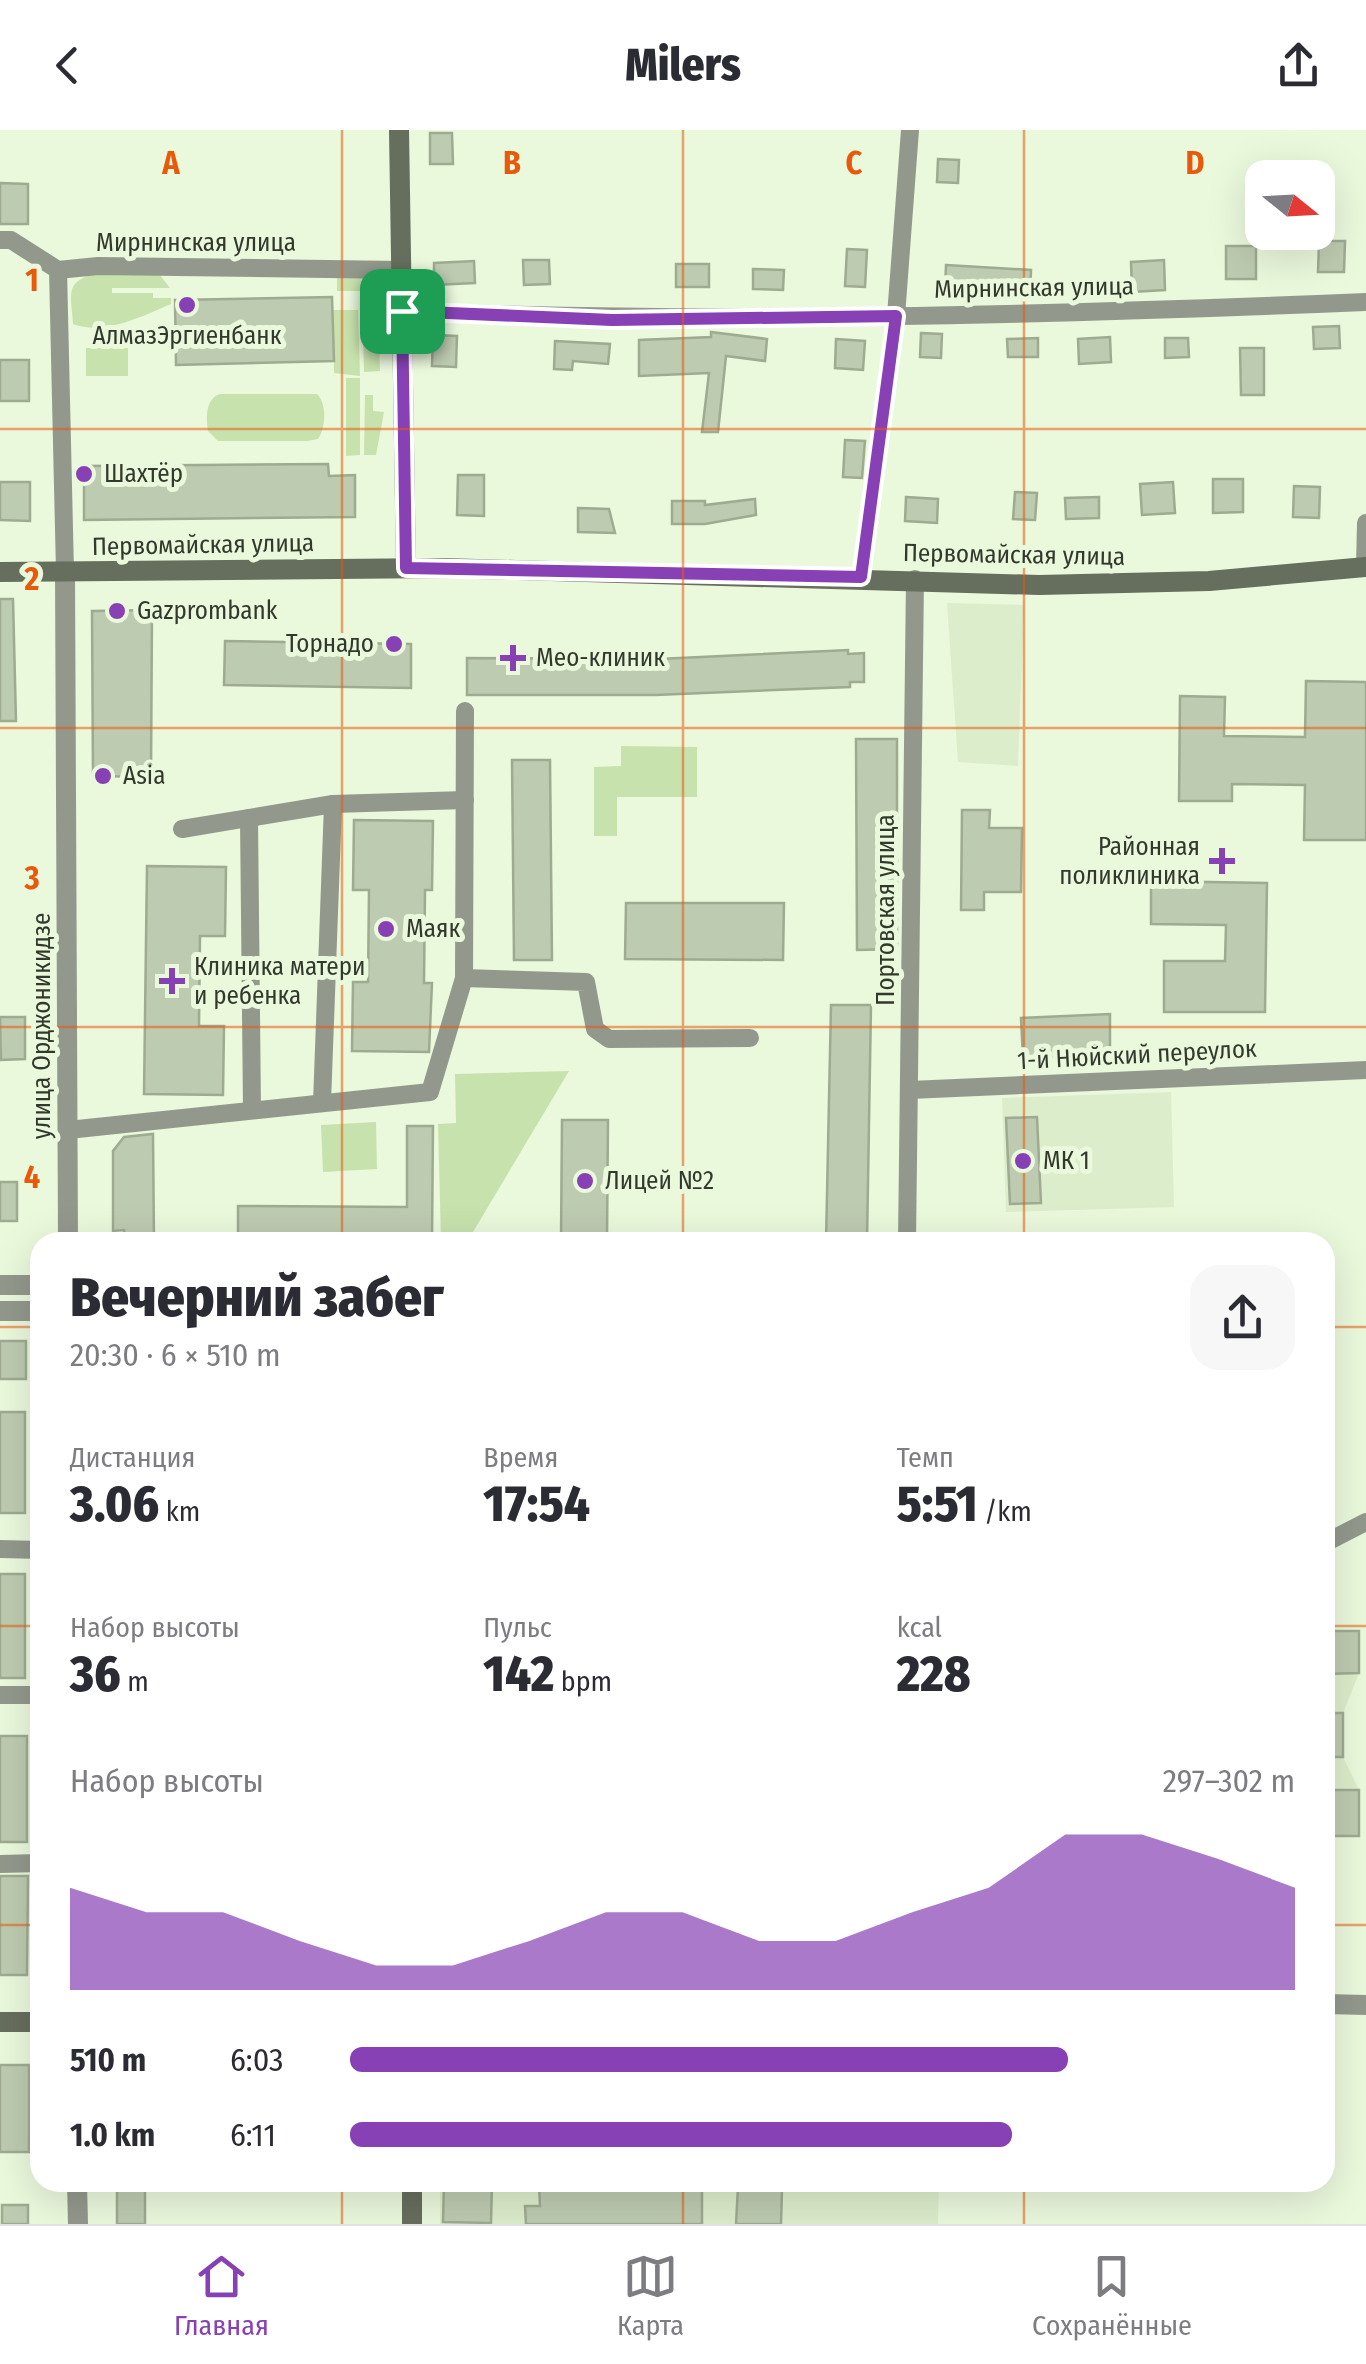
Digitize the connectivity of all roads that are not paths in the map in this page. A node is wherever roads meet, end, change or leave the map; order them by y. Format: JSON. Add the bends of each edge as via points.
{"nodes":[{"id":1,"x":399,"y":130,"type":"edge"},
{"id":2,"x":910,"y":130,"type":"edge"},
{"id":3,"x":0,"y":240,"type":"edge"},
{"id":4,"x":58,"y":270,"type":"junction"},
{"id":5,"x":401,"y":270,"type":"junction"},
{"id":6,"x":1366,"y":302,"type":"edge"},
{"id":7,"x":402,"y":311,"type":"junction"},
{"id":8,"x":896,"y":316,"type":"junction"},
{"id":9,"x":1366,"y":522,"type":"edge"},
{"id":10,"x":1366,"y":566,"type":"edge"},
{"id":11,"x":406,"y":568,"type":"junction"},
{"id":12,"x":0,"y":572,"type":"edge"},
{"id":13,"x":65,"y":572,"type":"junction"},
{"id":14,"x":861,"y":577,"type":"junction"},
{"id":15,"x":915,"y":579,"type":"junction"},
{"id":16,"x":465,"y":711,"type":"dead end"},
{"id":17,"x":465,"y":800,"type":"junction"},
{"id":18,"x":333,"y":804,"type":"junction"},
{"id":19,"x":249,"y":818,"type":"junction"},
{"id":20,"x":182,"y":829,"type":"dead end"},
{"id":21,"x":464,"y":978,"type":"junction"},
{"id":22,"x":750,"y":1038,"type":"dead end"},
{"id":23,"x":1366,"y":1070,"type":"edge"},
{"id":24,"x":910,"y":1090,"type":"junction"},
{"id":25,"x":322,"y":1103,"type":"junction"},
{"id":26,"x":252,"y":1110,"type":"junction"},
{"id":27,"x":68,"y":1130,"type":"junction"},
{"id":28,"x":68,"y":1232,"type":"edge"},
{"id":29,"x":908,"y":1232,"type":"edge"},
{"id":30,"x":0,"y":1285,"type":"edge"},
{"id":31,"x":30,"y":1285,"type":"edge"},
{"id":32,"x":30,"y":1310,"type":"edge"},
{"id":33,"x":0,"y":1311,"type":"edge"},
{"id":34,"x":1366,"y":1522,"type":"edge"},
{"id":35,"x":1335,"y":1538,"type":"edge"},
{"id":36,"x":0,"y":1548,"type":"edge"},
{"id":37,"x":30,"y":1550,"type":"edge"},
{"id":38,"x":0,"y":1695,"type":"edge"},
{"id":39,"x":30,"y":1695,"type":"edge"},
{"id":40,"x":30,"y":1863,"type":"edge"},
{"id":41,"x":0,"y":1864,"type":"edge"},
{"id":42,"x":1335,"y":2004,"type":"edge"},
{"id":43,"x":1366,"y":2005,"type":"edge"},
{"id":44,"x":0,"y":2022,"type":"edge"},
{"id":45,"x":30,"y":2022,"type":"edge"},
{"id":46,"x":77,"y":2192,"type":"edge"},
{"id":47,"x":412,"y":2192,"type":"edge"},
{"id":48,"x":78,"y":2224,"type":"edge"},
{"id":49,"x":412,"y":2224,"type":"edge"}],
"edges":[{"from":1,"to":5,"type":"main road"},
{"from":2,"to":8,"type":"street"},
{"from":3,"to":4,"type":"street","via":[[12,240]]},
{"from":4,"to":5,"type":"street","name":"Мирнинская улица"},
{"from":4,"to":13,"type":"street","name":"улица Орджоникидзе"},
{"from":5,"to":7,"type":"main road"},
{"from":6,"to":8,"type":"street","name":"Мирнинская улица"},
{"from":7,"to":8,"type":"street","name":"Мирнинская улица","via":[[612,320]]},
{"from":7,"to":11,"type":"main road"},
{"from":8,"to":14,"type":"street"},
{"from":9,"to":10,"type":"street"},
{"from":10,"to":15,"type":"main road","name":"Первомайская улица","via":[[1210,581],[1039,585]]},
{"from":11,"to":13,"type":"main road","name":"Первомайская улица"},
{"from":11,"to":14,"type":"main road","name":"Первомайская улица"},
{"from":12,"to":13,"type":"main road","name":"Первомайская улица"},
{"from":13,"to":27,"type":"street","name":"улица Орджоникидзе"},
{"from":14,"to":15,"type":"main road","name":"Первомайская улица"},
{"from":15,"to":24,"type":"street","name":"Портовская улица"},
{"from":16,"to":17,"type":"street"},
{"from":17,"to":18,"type":"street"},
{"from":17,"to":21,"type":"street"},
{"from":18,"to":19,"type":"street"},
{"from":18,"to":25,"type":"street"},
{"from":19,"to":20,"type":"street"},
{"from":19,"to":26,"type":"street"},
{"from":21,"to":22,"type":"street","via":[[586,982],[595,1029],[609,1039]]},
{"from":21,"to":25,"type":"street","via":[[430,1092]]},
{"from":23,"to":24,"type":"street","name":"1-й Нюйский переулок"},
{"from":24,"to":29,"type":"street","name":"Портовская улица"},
{"from":25,"to":26,"type":"street"},
{"from":26,"to":27,"type":"street"},
{"from":27,"to":28,"type":"street","name":"улица Орджоникидзе"},
{"from":30,"to":31,"type":"street"},
{"from":32,"to":33,"type":"street"},
{"from":34,"to":35,"type":"street"},
{"from":36,"to":37,"type":"street"},
{"from":38,"to":39,"type":"street"},
{"from":40,"to":41,"type":"street"},
{"from":42,"to":43,"type":"street"},
{"from":44,"to":45,"type":"main road"},
{"from":46,"to":48,"type":"street"},
{"from":47,"to":49,"type":"main road"}]}
